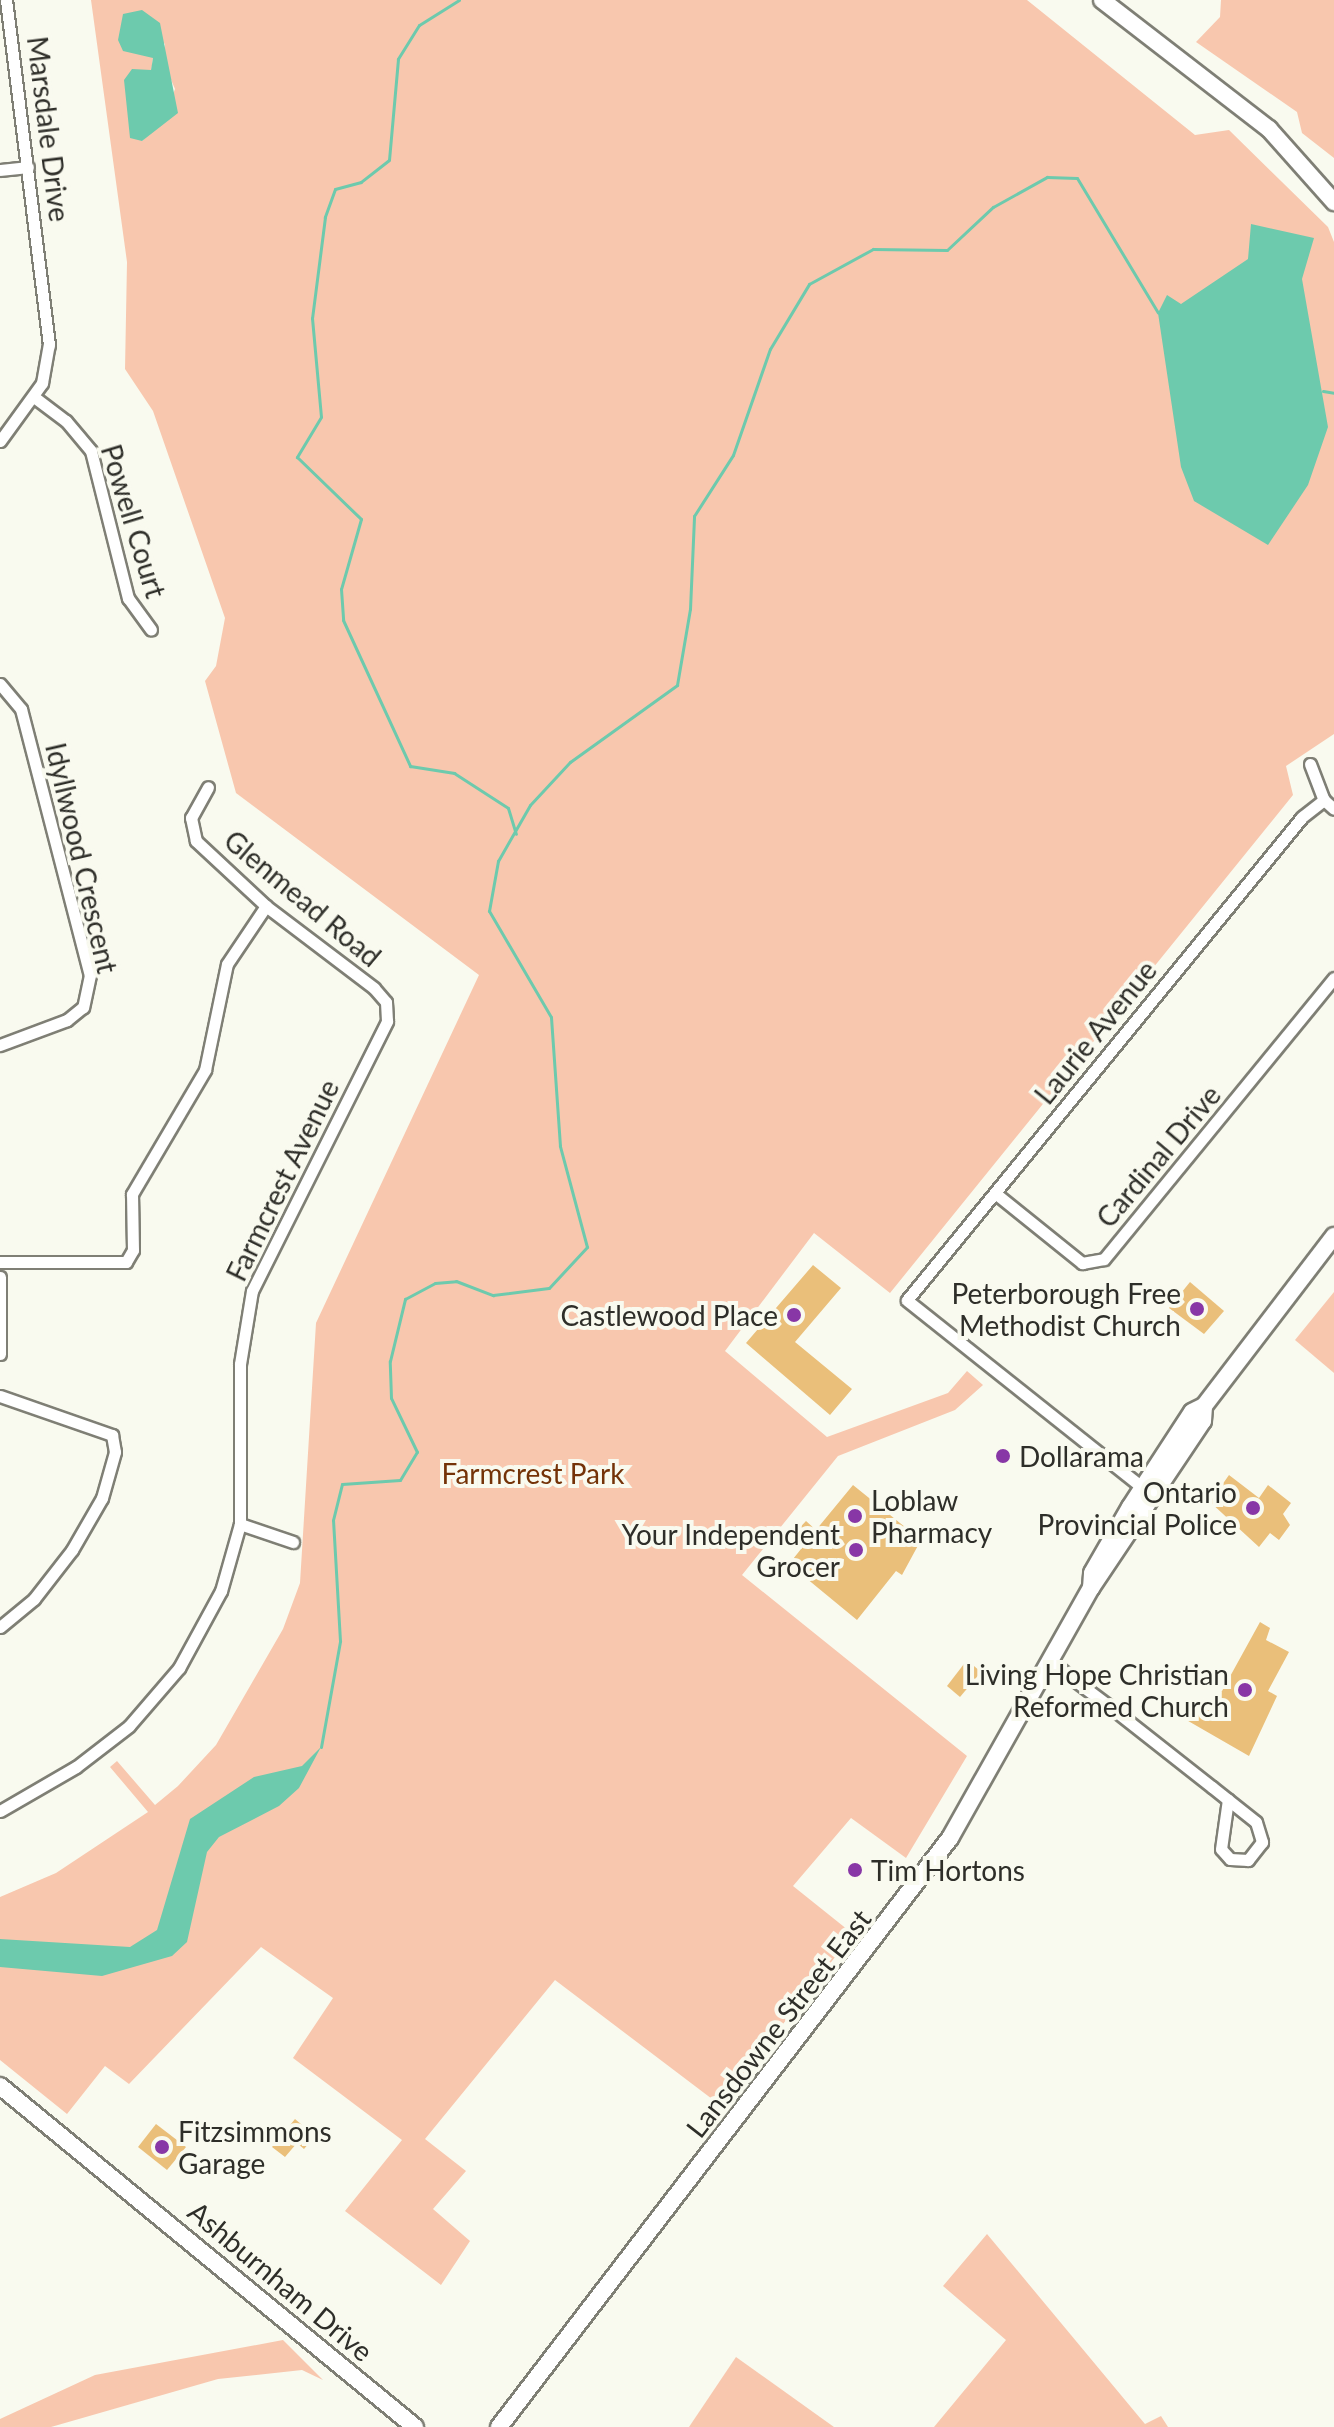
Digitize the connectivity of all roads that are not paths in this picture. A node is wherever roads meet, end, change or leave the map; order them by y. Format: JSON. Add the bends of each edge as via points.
{"nodes":[{"id":1,"x":6,"y":0,"type":"edge"},
{"id":2,"x":1102,"y":0,"type":"edge"},
{"id":3,"x":28,"y":167,"type":"junction"},
{"id":4,"x":0,"y":170,"type":"edge"},
{"id":5,"x":1334,"y":202,"type":"edge"},
{"id":6,"x":34,"y":397,"type":"junction"},
{"id":7,"x":0,"y":441,"type":"edge"},
{"id":8,"x":151,"y":630,"type":"dead end"},
{"id":9,"x":0,"y":684,"type":"edge"},
{"id":10,"x":1310,"y":764,"type":"dead end"},
{"id":11,"x":208,"y":787,"type":"dead end"},
{"id":12,"x":1324,"y":800,"type":"junction"},
{"id":13,"x":1334,"y":809,"type":"edge"},
{"id":14,"x":266,"y":906,"type":"junction"},
{"id":15,"x":1334,"y":978,"type":"edge"},
{"id":16,"x":386,"y":1002,"type":"joint"},
{"id":17,"x":0,"y":1045,"type":"edge"},
{"id":18,"x":995,"y":1193,"type":"junction"},
{"id":19,"x":1334,"y":1236,"type":"edge"},
{"id":20,"x":0,"y":1262,"type":"edge"},
{"id":21,"x":0,"y":1277,"type":"edge"},
{"id":22,"x":0,"y":1354,"type":"edge"},
{"id":23,"x":0,"y":1396,"type":"edge"},
{"id":24,"x":1148,"y":1492,"type":"junction"},
{"id":25,"x":240,"y":1524,"type":"junction"},
{"id":26,"x":293,"y":1542,"type":"dead end"},
{"id":27,"x":0,"y":1627,"type":"edge"},
{"id":28,"x":1050,"y":1660,"type":"junction"},
{"id":29,"x":1228,"y":1799,"type":"junction"},
{"id":30,"x":0,"y":1811,"type":"edge"},
{"id":31,"x":0,"y":2086,"type":"edge"},
{"id":32,"x":415,"y":2427,"type":"edge"},
{"id":33,"x":499,"y":2427,"type":"edge"}],
"edges":[{"from":1,"to":3,"type":"street","name":"Marsdale Drive"},
{"from":2,"to":5,"type":"main road","via":[[1269,129]]},
{"from":3,"to":4,"type":"street"},
{"from":3,"to":6,"type":"street","name":"Marsdale Drive","via":[[49,345],[47,371]]},
{"from":6,"to":7,"type":"street","name":"Marsdale Drive"},
{"from":6,"to":8,"type":"street","name":"Powell Court","via":[[66,421],[91,451],[128,598]]},
{"from":9,"to":17,"type":"street","name":"Idyllwood Crescent","via":[[21,709],[90,975],[83,1007],[67,1020]]},
{"from":10,"to":12,"type":"street"},
{"from":11,"to":14,"type":"street","name":"Glenmead Road","via":[[191,818],[196,841]]},
{"from":12,"to":13,"type":"street"},
{"from":12,"to":18,"type":"street","name":"Laurie Avenue","via":[[1302,817]]},
{"from":14,"to":16,"type":"street","name":"Glenmead Road"},
{"from":14,"to":20,"type":"street","via":[[227,964],[205,1070],[132,1194],[133,1250],[126,1262]]},
{"from":15,"to":18,"type":"street","name":"Cardinal Drive","via":[[1104,1259],[1082,1263]]},
{"from":16,"to":25,"type":"street","name":"Farmcrest Avenue","via":[[387,1021],[252,1291],[240,1364]]},
{"from":18,"to":24,"type":"street","name":"Laurie Avenue","via":[[907,1300]]},
{"from":19,"to":24,"type":"main road","name":"Lansdowne Street East","via":[[1204,1406],[1203,1421]]},
{"from":21,"to":22,"type":"street"},
{"from":23,"to":27,"type":"street","via":[[112,1435],[115,1452],[102,1498],[72,1550],[34,1599]]},
{"from":24,"to":28,"type":"main road","name":"Lansdowne Street East"},
{"from":25,"to":26,"type":"street"},
{"from":25,"to":30,"type":"street","name":"Farmcrest Avenue","via":[[221,1591],[179,1668],[129,1726],[76,1767]]},
{"from":28,"to":29,"type":"street"},
{"from":28,"to":33,"type":"main road","name":"Lansdowne Street East","via":[[973,1802],[928,1869]]},
{"from":29,"to":29,"type":"street","via":[[1221,1849],[1230,1859],[1248,1860],[1259,1853],[1262,1832]]},
{"from":31,"to":32,"type":"main road","name":"Ashburnham Drive"}]}
